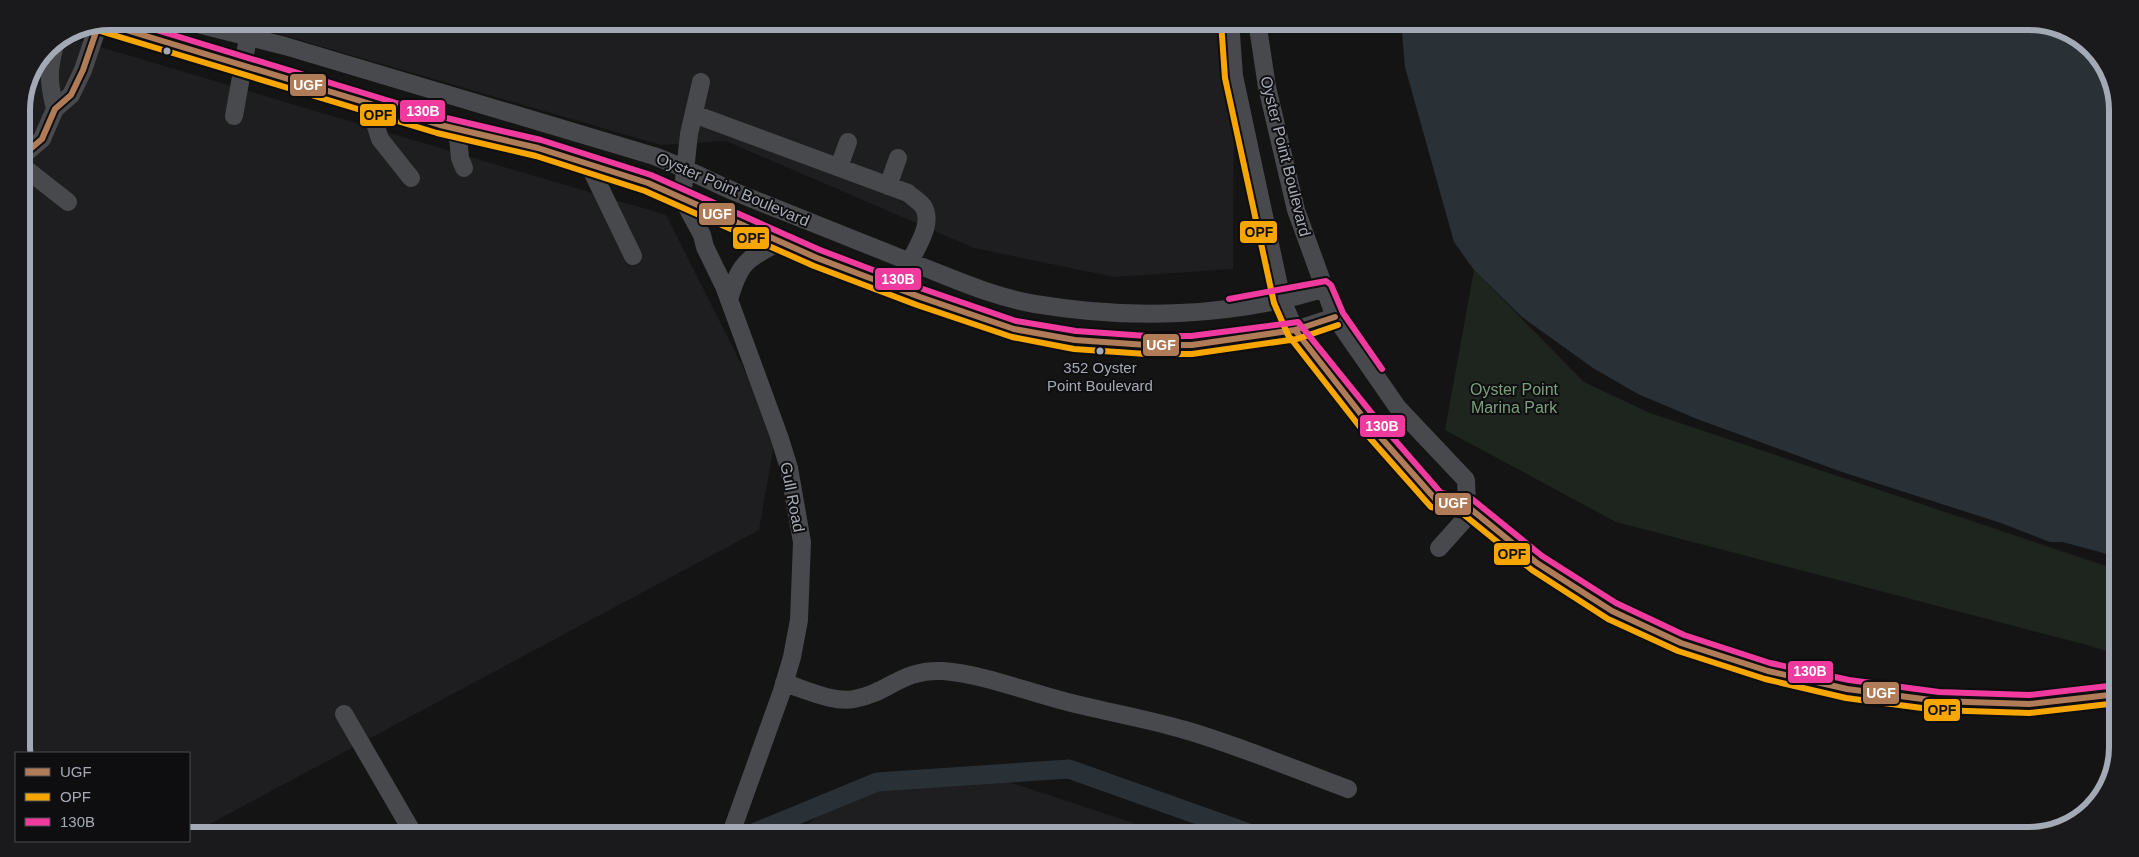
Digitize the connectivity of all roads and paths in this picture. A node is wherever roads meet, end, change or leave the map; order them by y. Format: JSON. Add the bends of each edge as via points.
{"nodes":[{"id":1,"x":129,"y":30,"type":"edge"},
{"id":2,"x":249,"y":30,"type":"edge"},
{"id":3,"x":252,"y":30,"type":"edge"},
{"id":4,"x":1231,"y":30,"type":"edge"},
{"id":5,"x":1258,"y":30,"type":"edge"},
{"id":6,"x":96,"y":32,"type":"edge"},
{"id":7,"x":53,"y":53,"type":"edge"},
{"id":8,"x":244,"y":65,"type":"junction"},
{"id":9,"x":701,"y":82,"type":"dead end"},
{"id":10,"x":369,"y":104,"type":"junction"},
{"id":11,"x":55,"y":110,"type":"junction"},
{"id":12,"x":694,"y":114,"type":"junction"},
{"id":13,"x":234,"y":116,"type":"dead end"},
{"id":14,"x":457,"y":128,"type":"junction"},
{"id":15,"x":848,"y":142,"type":"dead end"},
{"id":16,"x":30,"y":150,"type":"edge"},
{"id":17,"x":898,"y":158,"type":"dead end"},
{"id":18,"x":589,"y":165,"type":"junction"},
{"id":19,"x":684,"y":167,"type":"junction"},
{"id":20,"x":838,"y":167,"type":"junction"},
{"id":21,"x":464,"y":168,"type":"dead end"},
{"id":22,"x":30,"y":172,"type":"edge"},
{"id":23,"x":411,"y":178,"type":"dead end"},
{"id":24,"x":888,"y":186,"type":"junction"},
{"id":25,"x":682,"y":198,"type":"junction"},
{"id":26,"x":68,"y":202,"type":"dead end"},
{"id":27,"x":778,"y":243,"type":"junction"},
{"id":28,"x":634,"y":256,"type":"dead end"},
{"id":29,"x":910,"y":262,"type":"junction"},
{"id":30,"x":1323,"y":288,"type":"junction"},
{"id":31,"x":730,"y":300,"type":"junction"},
{"id":32,"x":1282,"y":300,"type":"junction"},
{"id":33,"x":1335,"y":317,"type":"junction"},
{"id":34,"x":1295,"y":330,"type":"junction"},
{"id":35,"x":1470,"y":508,"type":"junction"},
{"id":36,"x":1439,"y":548,"type":"dead end"},
{"id":37,"x":784,"y":683,"type":"junction"},
{"id":38,"x":2109,"y":695,"type":"edge"},
{"id":39,"x":344,"y":714,"type":"dead end"},
{"id":40,"x":1348,"y":789,"type":"dead end"},
{"id":41,"x":410,"y":827,"type":"edge"},
{"id":42,"x":733,"y":827,"type":"edge"}],
"edges":[{"from":1,"to":8,"type":"street","name":"Oyster Point Boulevard"},
{"from":2,"to":8,"type":"street"},
{"from":3,"to":19,"type":"street","name":"Oyster Point Boulevard","via":[[324,58]]},
{"from":4,"to":32,"type":"street","name":"Oyster Point Boulevard","via":[[1234,76]]},
{"from":5,"to":30,"type":"street","name":"Oyster Point Boulevard","via":[[1267,87],[1296,210]]},
{"from":6,"to":11,"type":"street","via":[[71,95]]},
{"from":7,"to":11,"type":"street","via":[[49,86]]},
{"from":8,"to":10,"type":"street","name":"Oyster Point Boulevard"},
{"from":8,"to":13,"type":"street"},
{"from":9,"to":12,"type":"street"},
{"from":10,"to":14,"type":"street","name":"Oyster Point Boulevard"},
{"from":10,"to":23,"type":"street","via":[[380,139]]},
{"from":11,"to":16,"type":"street","via":[[42,139]]},
{"from":12,"to":19,"type":"street"},
{"from":12,"to":20,"type":"street"},
{"from":14,"to":18,"type":"street","name":"Oyster Point Boulevard","via":[[538,148]]},
{"from":14,"to":21,"type":"street"},
{"from":15,"to":20,"type":"street"},
{"from":17,"to":24,"type":"street"},
{"from":18,"to":25,"type":"street","name":"Oyster Point Boulevard","via":[[648,183]]},
{"from":18,"to":28,"type":"street"},
{"from":19,"to":25,"type":"street"},
{"from":19,"to":29,"type":"street","name":"Oyster Point Boulevard","via":[[738,193]]},
{"from":20,"to":24,"type":"street"},
{"from":22,"to":26,"type":"street"},
{"from":24,"to":29,"type":"street","via":[[908,193],[923,206],[927,219]]},
{"from":25,"to":27,"type":"street","name":"Oyster Point Boulevard"},
{"from":25,"to":31,"type":"street","name":"Gull Road","via":[[702,234]]},
{"from":27,"to":31,"type":"street","via":[[745,262],[735,280]]},
{"from":27,"to":34,"type":"street","name":"Oyster Point Boulevard","via":[[982,319],[1014,329],[1075,340],[1192,345]]},
{"from":29,"to":32,"type":"street","name":"Oyster Point Boulevard","via":[[966,284],[1033,304],[1105,312],[1200,312]]},
{"from":30,"to":32,"type":"street","name":"Oyster Point Boulevard"},
{"from":30,"to":33,"type":"street","name":"Oyster Point Boulevard"},
{"from":31,"to":37,"type":"street","name":"Gull Road","via":[[779,436],[797,505],[802,579],[798,620]]},
{"from":32,"to":34,"type":"street","name":"Oyster Point Boulevard"},
{"from":33,"to":34,"type":"street","name":"Oyster Point Boulevard"},
{"from":33,"to":35,"type":"street","name":"Oyster Point Boulevard","via":[[1398,408],[1466,480]]},
{"from":34,"to":35,"type":"street","name":"Oyster Point Boulevard","via":[[1367,422],[1437,501]]},
{"from":35,"to":36,"type":"street"},
{"from":35,"to":38,"type":"street","via":[[1537,563],[1612,611],[1681,643],[1768,671],[1847,689],[1938,701],[2029,704]]},
{"from":37,"to":40,"type":"street","via":[[852,700],[922,671],[952,673],[1185,730]]},
{"from":37,"to":42,"type":"street","name":"Gull Road"},
{"from":39,"to":41,"type":"street"}]}
